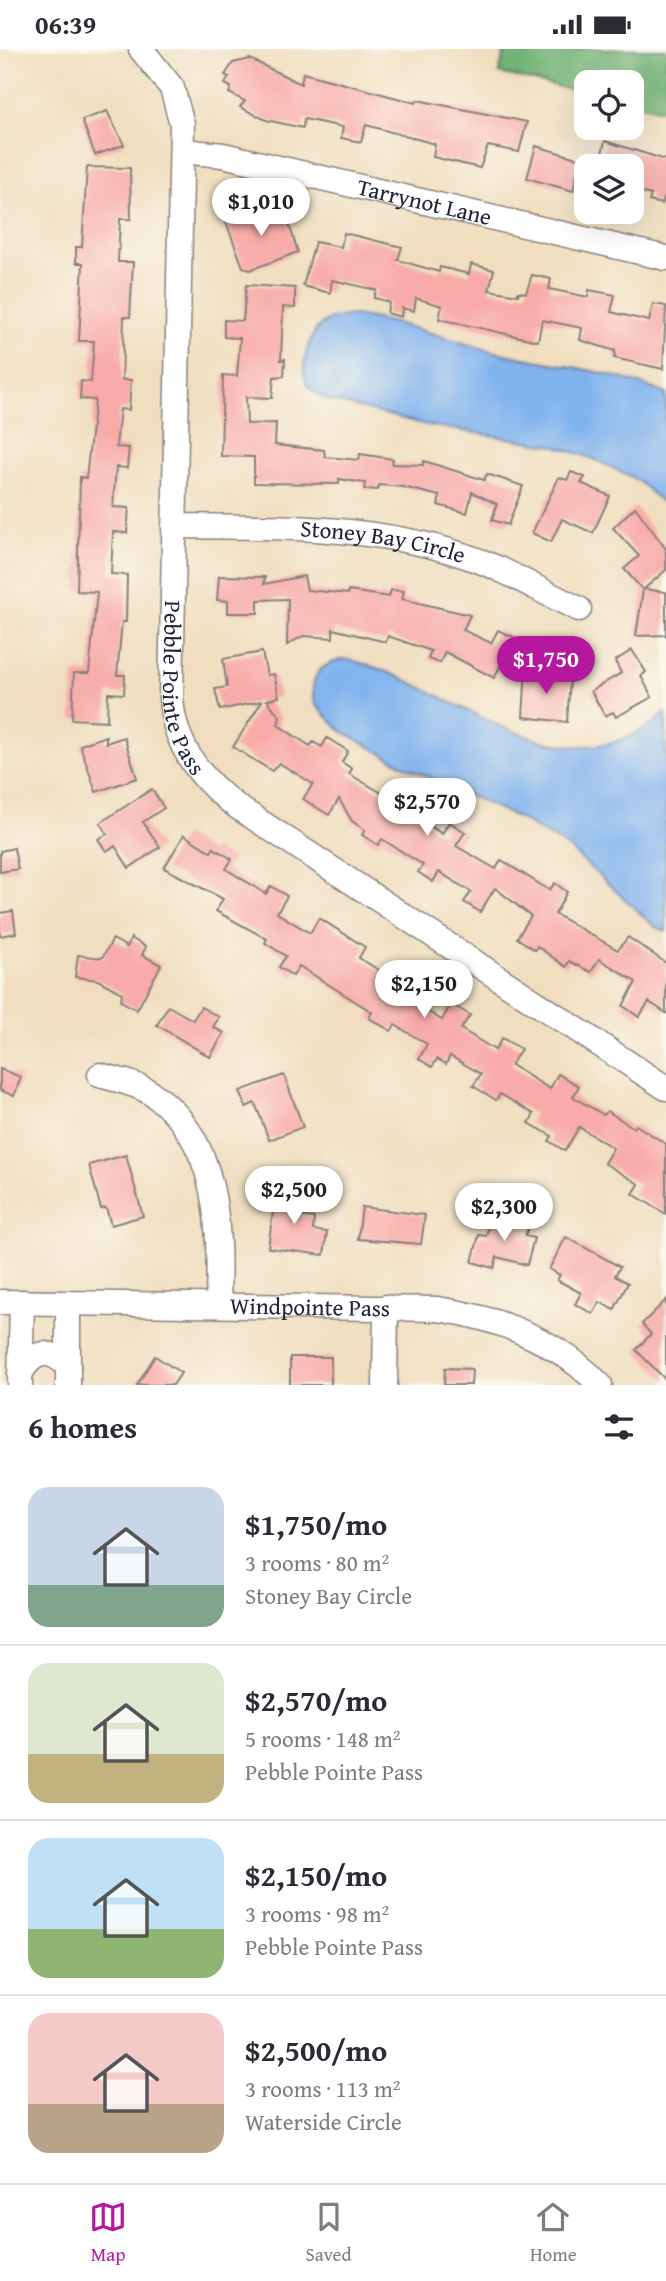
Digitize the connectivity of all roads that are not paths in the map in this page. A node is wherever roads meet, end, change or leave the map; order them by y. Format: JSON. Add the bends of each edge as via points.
{"nodes":[{"id":1,"x":141,"y":49,"type":"edge"},
{"id":2,"x":182,"y":151,"type":"junction"},
{"id":3,"x":666,"y":258,"type":"edge"},
{"id":4,"x":174,"y":526,"type":"junction"},
{"id":5,"x":579,"y":609,"type":"dead end"},
{"id":6,"x":100,"y":1075,"type":"dead end"},
{"id":7,"x":666,"y":1088,"type":"edge"},
{"id":8,"x":11,"y":1302,"type":"edge"},
{"id":9,"x":68,"y":1303,"type":"junction"},
{"id":10,"x":218,"y":1305,"type":"junction"},
{"id":11,"x":386,"y":1307,"type":"junction"},
{"id":12,"x":68,"y":1376,"type":"edge"},
{"id":13,"x":20,"y":1379,"type":"edge"},
{"id":14,"x":385,"y":1385,"type":"edge"},
{"id":15,"x":600,"y":1385,"type":"edge"}],
"edges":[{"from":1,"to":2,"type":"street","name":"Pebble Pointe Pass","via":[[172,88],[182,124]]},
{"from":2,"to":3,"type":"street","name":"Tarrynot Lane","via":[[223,155]]},
{"from":2,"to":4,"type":"street","name":"Pebble Pointe Pass"},
{"from":4,"to":5,"type":"street","name":"Stoney Bay Circle","via":[[306,528],[382,536],[496,568]]},
{"from":4,"to":7,"type":"street","name":"Pebble Pointe Pass","via":[[172,715],[201,776],[239,809]]},
{"from":6,"to":10,"type":"street","via":[[150,1092],[190,1135],[216,1204]]},
{"from":8,"to":9,"type":"street","name":"Windpointe Pass"},
{"from":8,"to":13,"type":"street"},
{"from":9,"to":10,"type":"street","name":"Windpointe Pass"},
{"from":9,"to":12,"type":"street"},
{"from":10,"to":11,"type":"street","name":"Windpointe Pass"},
{"from":11,"to":14,"type":"street"},
{"from":11,"to":15,"type":"street","name":"Windpointe Pass","via":[[450,1311],[511,1327],[553,1348]]},
{"from":12,"to":13,"type":"street","via":[[55,1355],[42,1353],[28,1360]]}]}
